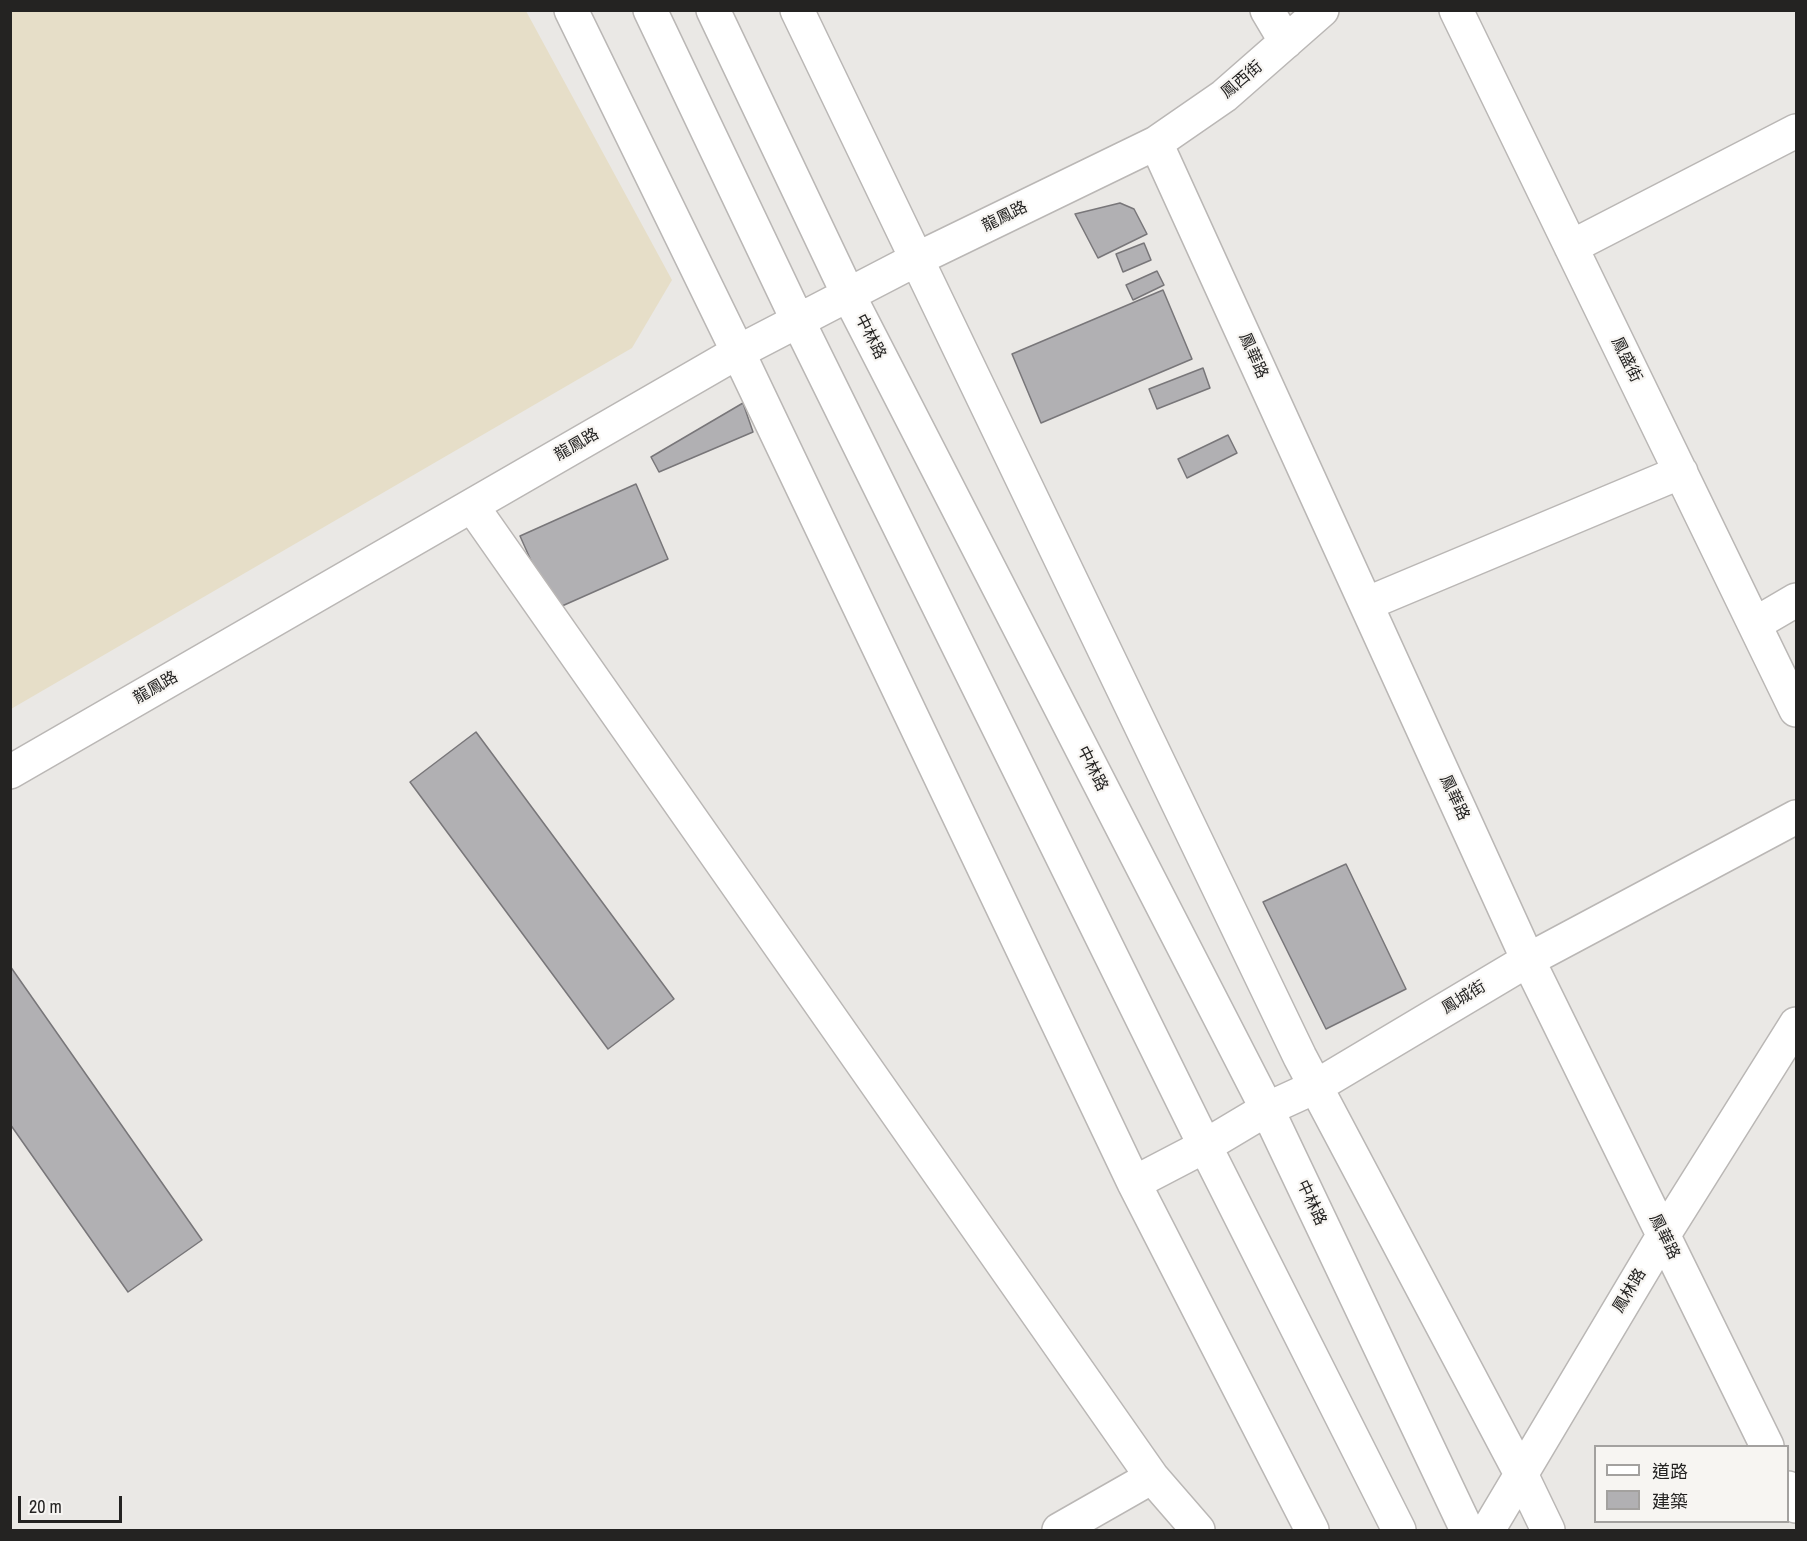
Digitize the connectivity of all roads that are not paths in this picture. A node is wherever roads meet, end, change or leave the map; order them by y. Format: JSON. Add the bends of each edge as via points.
{"nodes":[{"id":1,"x":571,"y":10,"type":"edge"},
{"id":2,"x":650,"y":10,"type":"edge"},
{"id":3,"x":713,"y":10,"type":"edge"},
{"id":4,"x":797,"y":10,"type":"edge"},
{"id":5,"x":1268,"y":10,"type":"edge"},
{"id":6,"x":1322,"y":10,"type":"edge"},
{"id":7,"x":1456,"y":10,"type":"edge"},
{"id":8,"x":1286,"y":42,"type":"junction"},
{"id":9,"x":1797,"y":131,"type":"edge"},
{"id":10,"x":1156,"y":143,"type":"junction"},
{"id":11,"x":1571,"y":247,"type":"junction"},
{"id":12,"x":917,"y":259,"type":"junction"},
{"id":13,"x":848,"y":294,"type":"junction"},
{"id":14,"x":798,"y":321,"type":"junction"},
{"id":15,"x":738,"y":352,"type":"junction"},
{"id":16,"x":1681,"y":472,"type":"junction"},
{"id":17,"x":472,"y":506,"type":"junction"},
{"id":18,"x":1797,"y":600,"type":"edge"},
{"id":19,"x":1366,"y":604,"type":"junction"},
{"id":20,"x":1755,"y":624,"type":"junction"},
{"id":21,"x":1797,"y":710,"type":"edge"},
{"id":22,"x":10,"y":772,"type":"edge"},
{"id":23,"x":1797,"y":817,"type":"edge"},
{"id":24,"x":1528,"y":960,"type":"junction"},
{"id":25,"x":1797,"y":1024,"type":"edge"},
{"id":26,"x":1315,"y":1087,"type":"junction"},
{"id":27,"x":1267,"y":1110,"type":"junction"},
{"id":28,"x":1205,"y":1146,"type":"junction"},
{"id":29,"x":1134,"y":1183,"type":"junction"},
{"id":30,"x":1663,"y":1236,"type":"junction"},
{"id":31,"x":1767,"y":1445,"type":"edge"},
{"id":32,"x":1521,"y":1474,"type":"junction"},
{"id":33,"x":1152,"y":1477,"type":"junction"},
{"id":34,"x":1789,"y":1490,"type":"edge"},
{"id":35,"x":1797,"y":1506,"type":"edge"},
{"id":36,"x":1059,"y":1530,"type":"edge"},
{"id":37,"x":1198,"y":1530,"type":"edge"},
{"id":38,"x":1312,"y":1530,"type":"edge"},
{"id":39,"x":1399,"y":1530,"type":"edge"},
{"id":40,"x":1467,"y":1530,"type":"edge"},
{"id":41,"x":1488,"y":1530,"type":"edge"},
{"id":42,"x":1548,"y":1530,"type":"edge"}],
"edges":[{"from":1,"to":15,"type":"street"},
{"from":2,"to":14,"type":"street"},
{"from":3,"to":13,"type":"street","name":"中林路"},
{"from":4,"to":12,"type":"street"},
{"from":5,"to":8,"type":"street"},
{"from":6,"to":8,"type":"street","name":"鳳西街"},
{"from":7,"to":11,"type":"street","name":"鳳盛街"},
{"from":8,"to":10,"type":"street","name":"鳳西街","via":[[1224,96]]},
{"from":9,"to":11,"type":"street"},
{"from":10,"to":12,"type":"street","name":"龍鳳路"},
{"from":10,"to":19,"type":"street","name":"鳳華路"},
{"from":11,"to":16,"type":"street","name":"鳳盛街"},
{"from":12,"to":13,"type":"street","name":"龍鳳路"},
{"from":12,"to":26,"type":"street"},
{"from":13,"to":14,"type":"street","name":"龍鳳路"},
{"from":13,"to":27,"type":"street","name":"中林路"},
{"from":14,"to":15,"type":"street","name":"龍鳳路"},
{"from":14,"to":28,"type":"street"},
{"from":15,"to":17,"type":"street","name":"龍鳳路"},
{"from":15,"to":29,"type":"street"},
{"from":16,"to":19,"type":"street"},
{"from":16,"to":20,"type":"street","name":"鳳盛街"},
{"from":17,"to":22,"type":"street","name":"龍鳳路"},
{"from":17,"to":33,"type":"street"},
{"from":18,"to":20,"type":"street"},
{"from":19,"to":24,"type":"street","name":"鳳華路"},
{"from":20,"to":21,"type":"street","name":"鳳盛街"},
{"from":23,"to":24,"type":"street","name":"鳳城街"},
{"from":24,"to":26,"type":"street","name":"鳳城街"},
{"from":24,"to":30,"type":"street","name":"鳳華路"},
{"from":25,"to":30,"type":"street","name":"鳳林路"},
{"from":26,"to":27,"type":"street","name":"鳳城街"},
{"from":26,"to":32,"type":"street"},
{"from":27,"to":28,"type":"street","name":"鳳城街"},
{"from":27,"to":40,"type":"street","name":"中林路"},
{"from":28,"to":29,"type":"street","name":"鳳城街"},
{"from":28,"to":39,"type":"street"},
{"from":29,"to":38,"type":"street"},
{"from":30,"to":31,"type":"street","name":"鳳華路"},
{"from":30,"to":32,"type":"street","name":"鳳林路"},
{"from":32,"to":41,"type":"street","name":"鳳林路"},
{"from":32,"to":42,"type":"street"},
{"from":33,"to":36,"type":"street"},
{"from":33,"to":37,"type":"street"},
{"from":34,"to":35,"type":"street"}]}
